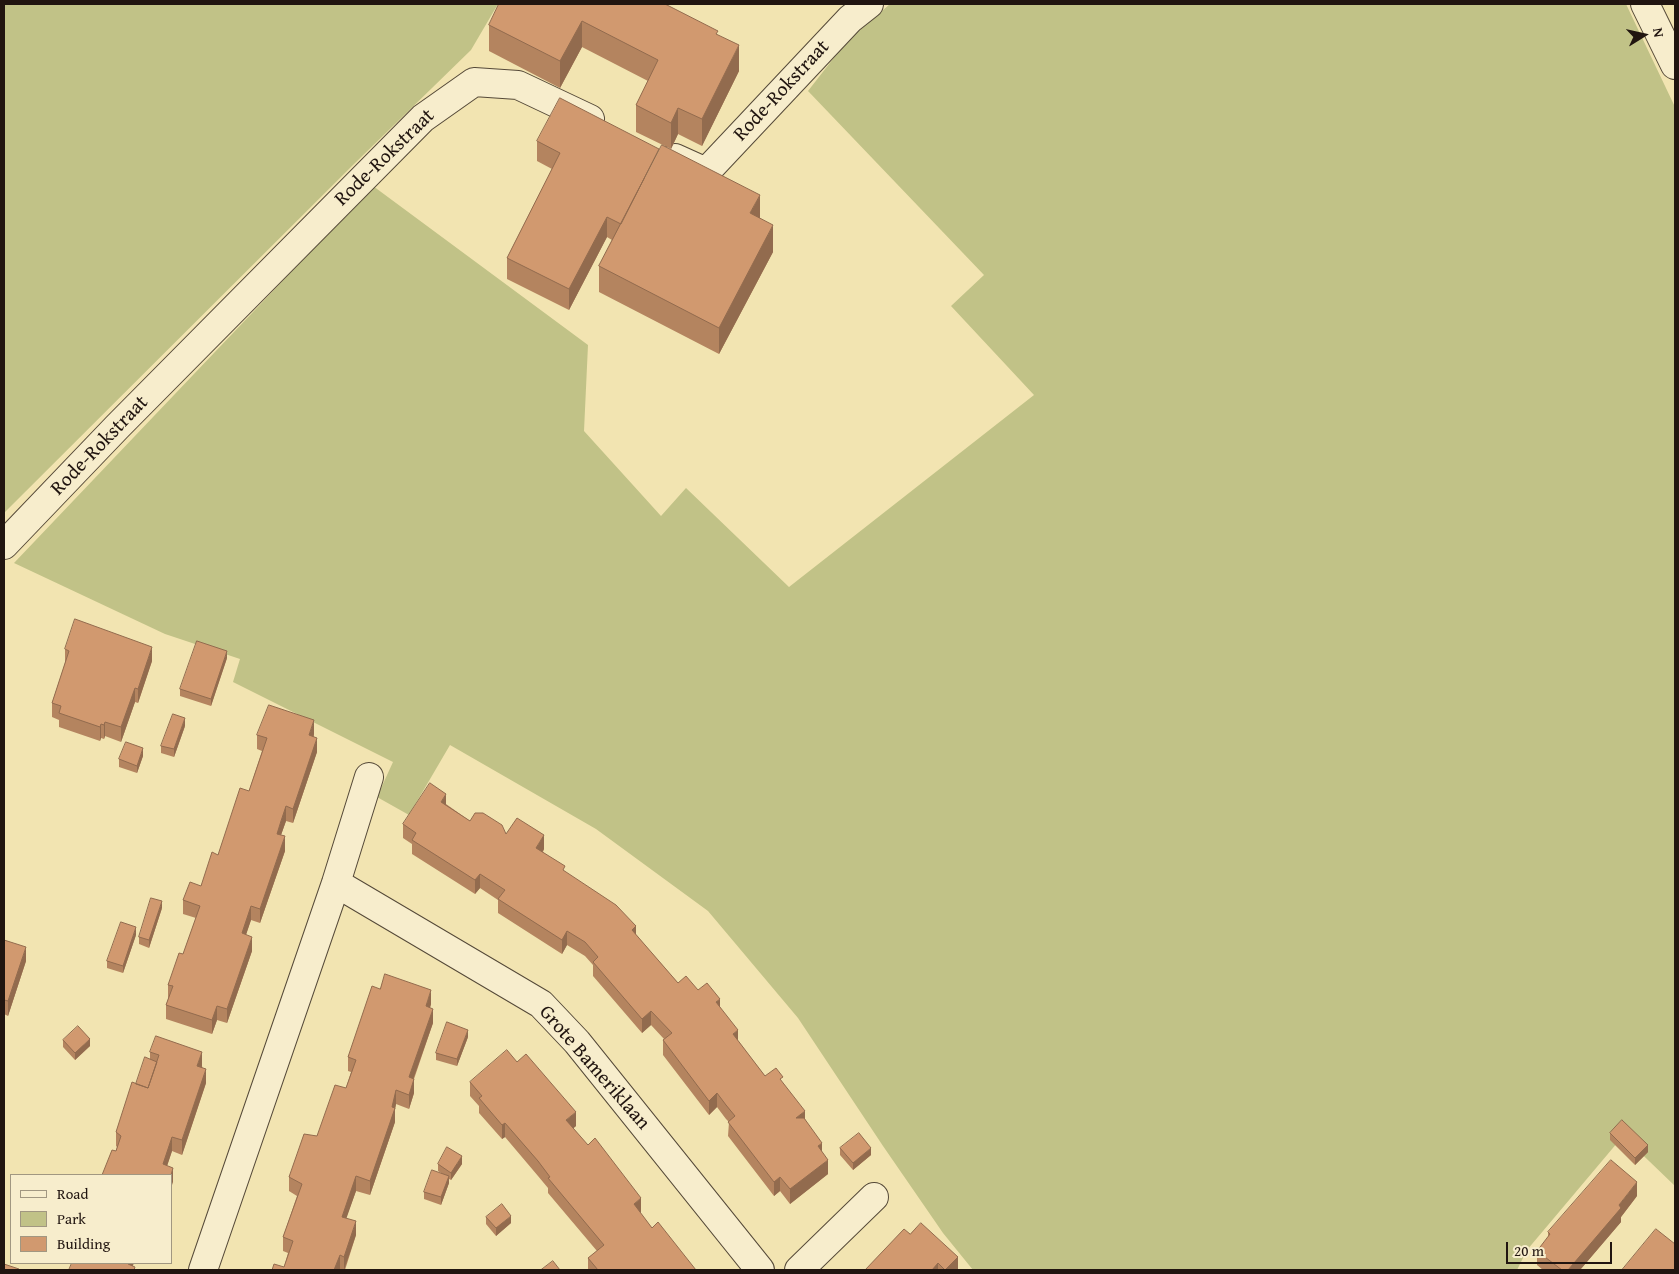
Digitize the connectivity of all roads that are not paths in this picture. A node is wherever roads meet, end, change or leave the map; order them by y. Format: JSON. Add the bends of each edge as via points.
{"nodes":[{"id":1,"x":869,"y":4,"type":"edge"},
{"id":2,"x":1645,"y":4,"type":"edge"},
{"id":3,"x":1675,"y":65,"type":"edge"},
{"id":4,"x":611,"y":128,"type":"edge"},
{"id":5,"x":654,"y":148,"type":"edge"},
{"id":6,"x":4,"y":546,"type":"edge"},
{"id":7,"x":369,"y":777,"type":"dead end"},
{"id":8,"x":336,"y":883,"type":"junction"},
{"id":9,"x":874,"y":1197,"type":"dead end"},
{"id":10,"x":203,"y":1270,"type":"edge"},
{"id":11,"x":760,"y":1270,"type":"edge"},
{"id":12,"x":799,"y":1270,"type":"edge"}],
"edges":[{"from":1,"to":5,"type":"street","name":"Rode-Rokstraat","via":[[850,19],[706,172]]},
{"from":2,"to":3,"type":"street"},
{"from":4,"to":6,"type":"street","name":"Rode-Rokstraat","via":[[518,86],[474,82],[423,118]]},
{"from":7,"to":8,"type":"street"},
{"from":8,"to":10,"type":"street"},
{"from":8,"to":11,"type":"street","name":"Grote Bameriklaan","via":[[541,1004],[577,1042]]},
{"from":9,"to":12,"type":"street"}]}
